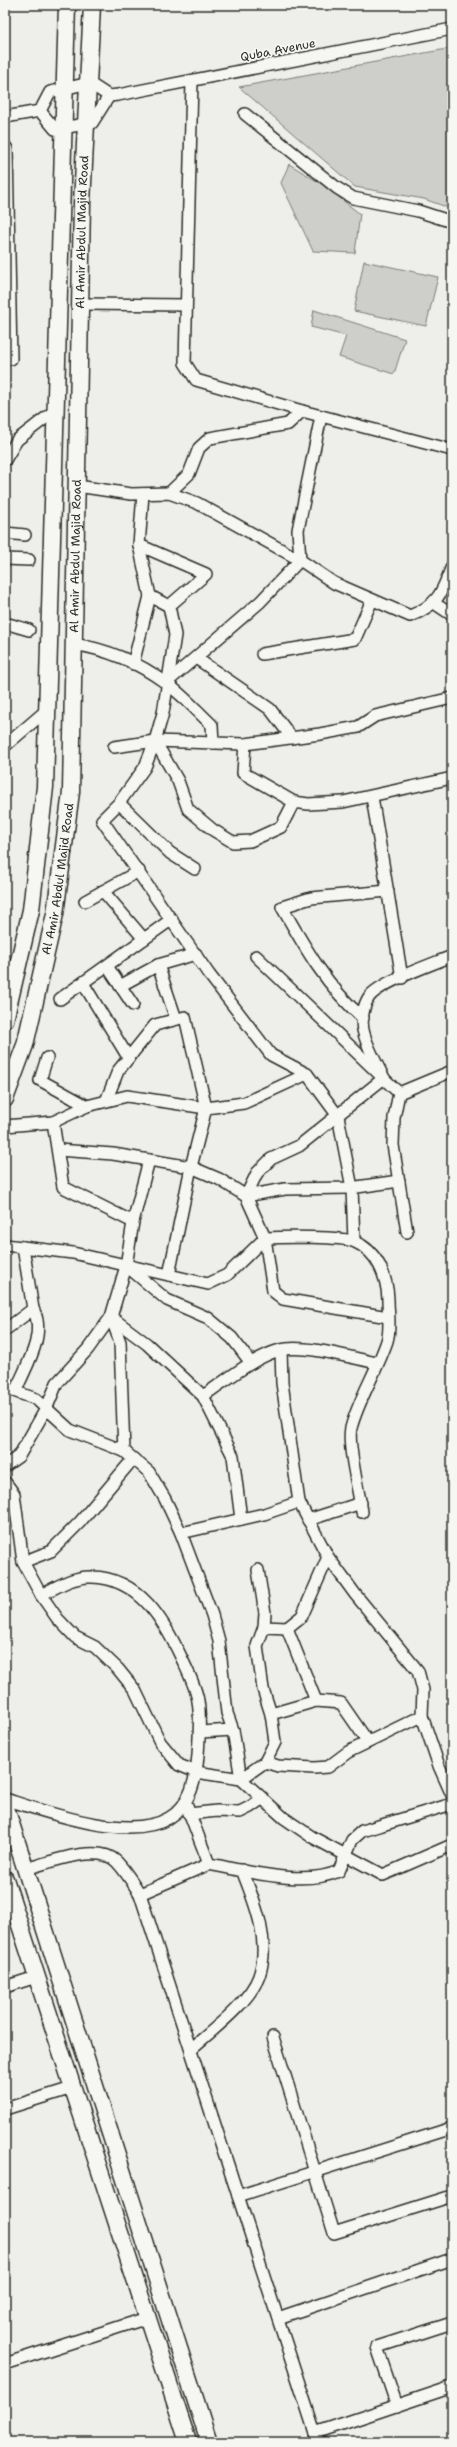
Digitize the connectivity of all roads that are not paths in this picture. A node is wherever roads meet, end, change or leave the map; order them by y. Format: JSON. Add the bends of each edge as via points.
{"nodes":[{"id":1,"x":67,"y":5,"type":"edge"},
{"id":2,"x":92,"y":5,"type":"edge"},
{"id":3,"x":452,"y":29,"type":"edge"},
{"id":4,"x":192,"y":81,"type":"junction"},
{"id":5,"x":89,"y":83,"type":"junction"},
{"id":6,"x":66,"y":88,"type":"junction"},
{"id":7,"x":109,"y":96,"type":"junction"},
{"id":8,"x":40,"y":111,"type":"junction"},
{"id":9,"x":245,"y":114,"type":"dead end"},
{"id":10,"x":5,"y":117,"type":"edge"},
{"id":11,"x":64,"y":128,"type":"junction"},
{"id":12,"x":5,"y":146,"type":"edge"},
{"id":13,"x":452,"y":222,"type":"edge"},
{"id":14,"x":6,"y":235,"type":"edge"},
{"id":15,"x":7,"y":288,"type":"edge"},
{"id":16,"x":80,"y":304,"type":"junction"},
{"id":17,"x":186,"y":305,"type":"junction"},
{"id":18,"x":11,"y":359,"type":"dead end"},
{"id":19,"x":58,"y":359,"type":"junction"},
{"id":20,"x":79,"y":360,"type":"junction"},
{"id":21,"x":57,"y":408,"type":"junction"},
{"id":22,"x":302,"y":411,"type":"junction"},
{"id":23,"x":321,"y":416,"type":"junction"},
{"id":24,"x":452,"y":450,"type":"edge"},
{"id":25,"x":5,"y":460,"type":"edge"},
{"id":26,"x":77,"y":486,"type":"junction"},
{"id":27,"x":169,"y":493,"type":"junction"},
{"id":28,"x":143,"y":494,"type":"junction"},
{"id":29,"x":5,"y":533,"type":"edge"},
{"id":30,"x":25,"y":535,"type":"dead end"},
{"id":31,"x":139,"y":545,"type":"junction"},
{"id":32,"x":5,"y":559,"type":"edge"},
{"id":33,"x":29,"y":560,"type":"dead end"},
{"id":34,"x":300,"y":560,"type":"junction"},
{"id":35,"x":452,"y":566,"type":"edge"},
{"id":36,"x":150,"y":596,"type":"junction"},
{"id":37,"x":372,"y":600,"type":"junction"},
{"id":38,"x":434,"y":603,"type":"junction"},
{"id":39,"x":169,"y":606,"type":"junction"},
{"id":40,"x":452,"y":615,"type":"edge"},
{"id":41,"x":5,"y":623,"type":"edge"},
{"id":42,"x":30,"y":630,"type":"dead end"},
{"id":43,"x":74,"y":644,"type":"junction"},
{"id":44,"x":262,"y":654,"type":"dead end"},
{"id":45,"x":196,"y":658,"type":"junction"},
{"id":46,"x":133,"y":664,"type":"junction"},
{"id":47,"x":166,"y":683,"type":"junction"},
{"id":48,"x":452,"y":698,"type":"edge"},
{"id":49,"x":48,"y":709,"type":"junction"},
{"id":50,"x":292,"y":738,"type":"junction"},
{"id":51,"x":155,"y":741,"type":"junction"},
{"id":52,"x":213,"y":743,"type":"junction"},
{"id":53,"x":245,"y":744,"type":"junction"},
{"id":54,"x":5,"y":746,"type":"edge"},
{"id":55,"x":114,"y":747,"type":"dead end"},
{"id":56,"x":452,"y":778,"type":"edge"},
{"id":57,"x":372,"y":797,"type":"junction"},
{"id":58,"x":294,"y":802,"type":"junction"},
{"id":59,"x":119,"y":803,"type":"junction"},
{"id":60,"x":195,"y":869,"type":"dead end"},
{"id":61,"x":139,"y":871,"type":"junction"},
{"id":62,"x":104,"y":891,"type":"junction"},
{"id":63,"x":388,"y":891,"type":"junction"},
{"id":64,"x":85,"y":901,"type":"dead end"},
{"id":65,"x":172,"y":919,"type":"junction"},
{"id":66,"x":144,"y":939,"type":"junction"},
{"id":67,"x":196,"y":954,"type":"junction"},
{"id":68,"x":256,"y":956,"type":"dead end"},
{"id":69,"x":452,"y":956,"type":"edge"},
{"id":70,"x":158,"y":965,"type":"junction"},
{"id":71,"x":107,"y":966,"type":"junction"},
{"id":72,"x":402,"y":978,"type":"junction"},
{"id":73,"x":83,"y":983,"type":"junction"},
{"id":74,"x":120,"y":986,"type":"junction"},
{"id":75,"x":60,"y":999,"type":"dead end"},
{"id":76,"x":133,"y":1005,"type":"dead end"},
{"id":77,"x":363,"y":1018,"type":"junction"},
{"id":78,"x":176,"y":1019,"type":"junction"},
{"id":79,"x":5,"y":1020,"type":"edge"},
{"id":80,"x":128,"y":1057,"type":"junction"},
{"id":81,"x":47,"y":1058,"type":"dead end"},
{"id":82,"x":452,"y":1071,"type":"edge"},
{"id":83,"x":307,"y":1074,"type":"junction"},
{"id":84,"x":384,"y":1078,"type":"junction"},
{"id":85,"x":399,"y":1093,"type":"junction"},
{"id":86,"x":5,"y":1099,"type":"edge"},
{"id":87,"x":106,"y":1101,"type":"junction"},
{"id":88,"x":87,"y":1106,"type":"junction"},
{"id":89,"x":206,"y":1108,"type":"junction"},
{"id":90,"x":338,"y":1116,"type":"junction"},
{"id":91,"x":53,"y":1122,"type":"junction"},
{"id":92,"x":5,"y":1126,"type":"edge"},
{"id":93,"x":58,"y":1150,"type":"junction"},
{"id":94,"x":149,"y":1160,"type":"junction"},
{"id":95,"x":191,"y":1167,"type":"junction"},
{"id":96,"x":399,"y":1180,"type":"junction"},
{"id":97,"x":352,"y":1188,"type":"junction"},
{"id":98,"x":246,"y":1196,"type":"junction"},
{"id":99,"x":133,"y":1222,"type":"junction"},
{"id":100,"x":407,"y":1232,"type":"dead end"},
{"id":101,"x":265,"y":1238,"type":"junction"},
{"id":102,"x":354,"y":1241,"type":"junction"},
{"id":103,"x":5,"y":1245,"type":"edge"},
{"id":104,"x":23,"y":1247,"type":"junction"},
{"id":105,"x":126,"y":1266,"type":"junction"},
{"id":106,"x":169,"y":1275,"type":"junction"},
{"id":107,"x":33,"y":1309,"type":"junction"},
{"id":108,"x":111,"y":1317,"type":"junction"},
{"id":109,"x":388,"y":1317,"type":"junction"},
{"id":110,"x":5,"y":1330,"type":"edge"},
{"id":111,"x":280,"y":1350,"type":"junction"},
{"id":112,"x":251,"y":1363,"type":"junction"},
{"id":113,"x":378,"y":1363,"type":"junction"},
{"id":114,"x":5,"y":1388,"type":"edge"},
{"id":115,"x":16,"y":1390,"type":"junction"},
{"id":116,"x":203,"y":1396,"type":"junction"},
{"id":117,"x":47,"y":1407,"type":"junction"},
{"id":118,"x":124,"y":1451,"type":"junction"},
{"id":119,"x":133,"y":1459,"type":"junction"},
{"id":120,"x":5,"y":1466,"type":"edge"},
{"id":121,"x":5,"y":1482,"type":"edge"},
{"id":122,"x":299,"y":1502,"type":"junction"},
{"id":123,"x":241,"y":1519,"type":"junction"},
{"id":124,"x":308,"y":1520,"type":"junction"},
{"id":125,"x":181,"y":1533,"type":"junction"},
{"id":126,"x":328,"y":1557,"type":"junction"},
{"id":127,"x":22,"y":1562,"type":"junction"},
{"id":128,"x":258,"y":1570,"type":"dead end"},
{"id":129,"x":41,"y":1595,"type":"junction"},
{"id":130,"x":264,"y":1627,"type":"junction"},
{"id":131,"x":287,"y":1628,"type":"junction"},
{"id":132,"x":316,"y":1701,"type":"junction"},
{"id":133,"x":271,"y":1714,"type":"junction"},
{"id":134,"x":422,"y":1716,"type":"junction"},
{"id":135,"x":233,"y":1730,"type":"junction"},
{"id":136,"x":200,"y":1732,"type":"junction"},
{"id":137,"x":368,"y":1742,"type":"junction"},
{"id":138,"x":265,"y":1762,"type":"junction"},
{"id":139,"x":196,"y":1772,"type":"junction"},
{"id":140,"x":241,"y":1779,"type":"junction"},
{"id":141,"x":452,"y":1796,"type":"edge"},
{"id":142,"x":263,"y":1798,"type":"junction"},
{"id":143,"x":5,"y":1799,"type":"edge"},
{"id":144,"x":452,"y":1804,"type":"edge"},
{"id":145,"x":5,"y":1805,"type":"edge"},
{"id":146,"x":188,"y":1809,"type":"junction"},
{"id":147,"x":452,"y":1845,"type":"edge"},
{"id":148,"x":345,"y":1854,"type":"junction"},
{"id":149,"x":209,"y":1864,"type":"junction"},
{"id":150,"x":26,"y":1869,"type":"junction"},
{"id":151,"x":242,"y":1870,"type":"junction"},
{"id":152,"x":5,"y":1882,"type":"edge"},
{"id":153,"x":140,"y":1894,"type":"junction"},
{"id":154,"x":36,"y":1977,"type":"junction"},
{"id":155,"x":5,"y":1988,"type":"edge"},
{"id":156,"x":273,"y":2037,"type":"dead end"},
{"id":157,"x":191,"y":2049,"type":"junction"},
{"id":158,"x":94,"y":2083,"type":"junction"},
{"id":159,"x":72,"y":2088,"type":"junction"},
{"id":160,"x":5,"y":2109,"type":"edge"},
{"id":161,"x":452,"y":2128,"type":"edge"},
{"id":162,"x":316,"y":2171,"type":"junction"},
{"id":163,"x":238,"y":2196,"type":"junction"},
{"id":164,"x":452,"y":2196,"type":"edge"},
{"id":165,"x":112,"y":2209,"type":"junction"},
{"id":166,"x":145,"y":2243,"type":"junction"},
{"id":167,"x":452,"y":2259,"type":"edge"},
{"id":168,"x":147,"y":2318,"type":"junction"},
{"id":169,"x":278,"y":2318,"type":"junction"},
{"id":170,"x":452,"y":2323,"type":"edge"},
{"id":171,"x":157,"y":2350,"type":"junction"},
{"id":172,"x":5,"y":2364,"type":"edge"},
{"id":173,"x":187,"y":2374,"type":"junction"},
{"id":174,"x":452,"y":2387,"type":"edge"},
{"id":175,"x":397,"y":2406,"type":"junction"},
{"id":176,"x":182,"y":2425,"type":"junction"},
{"id":177,"x":317,"y":2438,"type":"edge"},
{"id":178,"x":188,"y":2442,"type":"edge"},
{"id":179,"x":209,"y":2442,"type":"edge"}],
"edges":[{"from":1,"to":6,"type":"main road","name":"Al Amir Abdul Majid Road"},
{"from":2,"to":5,"type":"main road","name":"Al Amir Abdul Majid Road"},
{"from":3,"to":4,"type":"street","name":"Quba Avenue"},
{"from":4,"to":7,"type":"street","name":"Quba Avenue"},
{"from":4,"to":17,"type":"street"},
{"from":5,"to":6,"type":"street"},
{"from":5,"to":7,"type":"street"},
{"from":5,"to":16,"type":"main road","name":"Al Amir Abdul Majid Road","via":[[85,124]]},
{"from":6,"to":8,"type":"street","via":[[50,92]]},
{"from":6,"to":11,"type":"main road","name":"Al Amir Abdul Majid Road"},
{"from":7,"to":11,"type":"street","via":[[92,123]]},
{"from":8,"to":10,"type":"street"},
{"from":8,"to":11,"type":"street","via":[[55,129]]},
{"from":9,"to":13,"type":"street","via":[[353,198],[418,211]]},
{"from":11,"to":19,"type":"main road","name":"Al Amir Abdul Majid Road"},
{"from":12,"to":14,"type":"street"},
{"from":14,"to":15,"type":"street"},
{"from":15,"to":18,"type":"street"},
{"from":16,"to":17,"type":"street"},
{"from":16,"to":20,"type":"main road","name":"Al Amir Abdul Majid Road"},
{"from":17,"to":22,"type":"street","via":[[185,363],[196,380]]},
{"from":19,"to":20,"type":"main road"},
{"from":19,"to":21,"type":"main road","name":"Al Amir Abdul Majid Road"},
{"from":20,"to":26,"type":"main road","name":"Al Amir Abdul Majid Road"},
{"from":21,"to":25,"type":"street","via":[[17,440]]},
{"from":21,"to":49,"type":"main road","name":"Al Amir Abdul Majid Road"},
{"from":22,"to":23,"type":"street"},
{"from":22,"to":27,"type":"street","via":[[288,424],[210,438],[199,448],[189,474]]},
{"from":23,"to":24,"type":"street"},
{"from":23,"to":34,"type":"street","via":[[298,530]]},
{"from":26,"to":28,"type":"street"},
{"from":26,"to":43,"type":"main road","name":"Al Amir Abdul Majid Road"},
{"from":27,"to":28,"type":"street"},
{"from":27,"to":34,"type":"street","via":[[197,503]]},
{"from":28,"to":31,"type":"street"},
{"from":29,"to":30,"type":"street"},
{"from":31,"to":36,"type":"street"},
{"from":31,"to":39,"type":"street","via":[[206,574]]},
{"from":32,"to":33,"type":"street"},
{"from":34,"to":37,"type":"street","via":[[334,583]]},
{"from":34,"to":45,"type":"street","via":[[260,602]]},
{"from":35,"to":38,"type":"street","via":[[443,590]]},
{"from":36,"to":39,"type":"street"},
{"from":36,"to":46,"type":"street"},
{"from":37,"to":38,"type":"street","via":[[410,616],[426,610]]},
{"from":37,"to":44,"type":"street","via":[[355,639]]},
{"from":38,"to":40,"type":"street"},
{"from":39,"to":47,"type":"street","via":[[175,635]]},
{"from":41,"to":42,"type":"street"},
{"from":43,"to":46,"type":"street","via":[[94,647]]},
{"from":43,"to":86,"type":"main road","name":"Al Amir Abdul Majid Road","via":[[71,792],[55,914],[24,1045]]},
{"from":45,"to":47,"type":"street"},
{"from":45,"to":50,"type":"street","via":[[270,709]]},
{"from":46,"to":47,"type":"street"},
{"from":47,"to":51,"type":"street","via":[[163,713]]},
{"from":47,"to":52,"type":"street","via":[[212,725]]},
{"from":48,"to":50,"type":"street","via":[[376,716],[358,727]]},
{"from":49,"to":54,"type":"street"},
{"from":49,"to":79,"type":"main road","name":"Al Amir Abdul Majid Road","via":[[45,787],[31,910]]},
{"from":50,"to":53,"type":"street"},
{"from":51,"to":52,"type":"street"},
{"from":51,"to":55,"type":"street"},
{"from":51,"to":58,"type":"street","via":[[178,781],[188,809],[213,830],[233,842],[250,841],[281,827]]},
{"from":51,"to":59,"type":"street","via":[[146,767]]},
{"from":52,"to":53,"type":"street"},
{"from":53,"to":58,"type":"street","via":[[243,773]]},
{"from":56,"to":57,"type":"street"},
{"from":57,"to":58,"type":"street","via":[[343,802]]},
{"from":57,"to":63,"type":"street"},
{"from":59,"to":60,"type":"street","via":[[170,853]]},
{"from":59,"to":61,"type":"street","via":[[102,820]]},
{"from":61,"to":62,"type":"street"},
{"from":61,"to":65,"type":"street"},
{"from":62,"to":64,"type":"street"},
{"from":62,"to":66,"type":"street"},
{"from":63,"to":72,"type":"street"},
{"from":63,"to":77,"type":"street","via":[[311,898],[282,907],[313,962],[333,989]]},
{"from":65,"to":66,"type":"street"},
{"from":65,"to":67,"type":"street"},
{"from":66,"to":71,"type":"street"},
{"from":67,"to":70,"type":"street"},
{"from":67,"to":83,"type":"street","via":[[271,1055]]},
{"from":68,"to":84,"type":"street"},
{"from":69,"to":72,"type":"street"},
{"from":70,"to":74,"type":"street"},
{"from":70,"to":78,"type":"street"},
{"from":71,"to":73,"type":"street"},
{"from":71,"to":74,"type":"street"},
{"from":72,"to":77,"type":"street","via":[[382,986],[370,996],[364,1008]]},
{"from":73,"to":75,"type":"street"},
{"from":73,"to":80,"type":"street"},
{"from":74,"to":76,"type":"street"},
{"from":77,"to":84,"type":"street","via":[[363,1029],[369,1048]]},
{"from":78,"to":80,"type":"street","via":[[156,1025]]},
{"from":78,"to":89,"type":"street","via":[[185,1017]]},
{"from":80,"to":87,"type":"street","via":[[118,1071]]},
{"from":81,"to":88,"type":"street","via":[[40,1080]]},
{"from":82,"to":85,"type":"street"},
{"from":83,"to":89,"type":"street","via":[[244,1103]]},
{"from":83,"to":90,"type":"street"},
{"from":84,"to":85,"type":"street"},
{"from":84,"to":90,"type":"street"},
{"from":85,"to":96,"type":"street","via":[[394,1118],[393,1144]]},
{"from":87,"to":88,"type":"street"},
{"from":87,"to":89,"type":"street","via":[[127,1096]]},
{"from":88,"to":91,"type":"street"},
{"from":89,"to":95,"type":"street"},
{"from":90,"to":97,"type":"street"},
{"from":90,"to":98,"type":"street","via":[[299,1146],[271,1159],[256,1173]]},
{"from":91,"to":92,"type":"street"},
{"from":91,"to":93,"type":"street"},
{"from":93,"to":94,"type":"street","via":[[114,1154]]},
{"from":93,"to":99,"type":"street","via":[[63,1187]]},
{"from":94,"to":95,"type":"street"},
{"from":94,"to":99,"type":"street"},
{"from":95,"to":98,"type":"street","via":[[219,1179]]},
{"from":95,"to":106,"type":"street"},
{"from":96,"to":97,"type":"street"},
{"from":96,"to":100,"type":"street"},
{"from":97,"to":98,"type":"street","via":[[285,1189]]},
{"from":97,"to":102,"type":"street"},
{"from":98,"to":101,"type":"street"},
{"from":99,"to":105,"type":"street"},
{"from":101,"to":102,"type":"street"},
{"from":101,"to":106,"type":"street","via":[[228,1275],[208,1284]]},
{"from":101,"to":109,"type":"street","via":[[272,1291],[283,1299]]},
{"from":102,"to":109,"type":"street","via":[[371,1251],[382,1269],[388,1292]]},
{"from":103,"to":104,"type":"street"},
{"from":104,"to":105,"type":"street","via":[[73,1253]]},
{"from":104,"to":107,"type":"street"},
{"from":105,"to":106,"type":"street"},
{"from":105,"to":108,"type":"street"},
{"from":105,"to":112,"type":"street","via":[[167,1300],[214,1323],[232,1338]]},
{"from":107,"to":110,"type":"street"},
{"from":107,"to":115,"type":"street","via":[[39,1319],[36,1340]]},
{"from":108,"to":116,"type":"street","via":[[147,1344]]},
{"from":108,"to":117,"type":"street","via":[[57,1383]]},
{"from":108,"to":118,"type":"street","via":[[120,1342]]},
{"from":109,"to":113,"type":"street","via":[[387,1340]]},
{"from":111,"to":112,"type":"street"},
{"from":111,"to":113,"type":"street","via":[[314,1350]]},
{"from":111,"to":122,"type":"street"},
{"from":112,"to":116,"type":"street"},
{"from":113,"to":124,"type":"street","via":[[351,1429],[351,1447],[361,1507]]},
{"from":114,"to":115,"type":"street"},
{"from":115,"to":117,"type":"street"},
{"from":116,"to":123,"type":"street","via":[[233,1456]]},
{"from":117,"to":118,"type":"street","via":[[70,1430]]},
{"from":117,"to":120,"type":"street","via":[[19,1456]]},
{"from":118,"to":119,"type":"street"},
{"from":119,"to":125,"type":"street","via":[[149,1472]]},
{"from":119,"to":127,"type":"street","via":[[80,1522],[51,1551]]},
{"from":121,"to":127,"type":"street","via":[[14,1494]]},
{"from":122,"to":123,"type":"street"},
{"from":122,"to":124,"type":"street"},
{"from":123,"to":125,"type":"street"},
{"from":124,"to":126,"type":"street"},
{"from":125,"to":135,"type":"street","via":[[200,1580],[219,1641],[227,1713]]},
{"from":126,"to":131,"type":"street","via":[[302,1616]]},
{"from":126,"to":134,"type":"street","via":[[418,1671],[423,1690]]},
{"from":127,"to":129,"type":"street"},
{"from":128,"to":130,"type":"street","via":[[265,1613]]},
{"from":129,"to":136,"type":"street","via":[[74,1578],[91,1576],[117,1580],[130,1588],[152,1608],[169,1632],[198,1701]]},
{"from":129,"to":139,"type":"street","via":[[57,1618],[75,1637],[95,1647],[118,1668],[135,1690],[160,1742],[179,1765]]},
{"from":130,"to":131,"type":"street"},
{"from":130,"to":133,"type":"street","via":[[257,1646],[263,1689]]},
{"from":131,"to":132,"type":"street"},
{"from":132,"to":133,"type":"street"},
{"from":132,"to":137,"type":"street","via":[[341,1703]]},
{"from":133,"to":138,"type":"street","via":[[275,1742]]},
{"from":134,"to":137,"type":"street"},
{"from":134,"to":141,"type":"street"},
{"from":135,"to":136,"type":"street"},
{"from":135,"to":140,"type":"street"},
{"from":136,"to":139,"type":"street"},
{"from":137,"to":138,"type":"street","via":[[328,1766],[278,1766]]},
{"from":138,"to":140,"type":"street"},
{"from":139,"to":140,"type":"street"},
{"from":139,"to":146,"type":"street"},
{"from":140,"to":142,"type":"street"},
{"from":142,"to":146,"type":"street","via":[[240,1812]]},
{"from":142,"to":148,"type":"street","via":[[284,1818],[312,1837]]},
{"from":143,"to":146,"type":"street","via":[[38,1810],[117,1828],[137,1828],[168,1819]]},
{"from":144,"to":148,"type":"street","via":[[362,1831],[352,1840]]},
{"from":145,"to":150,"type":"main road"},
{"from":146,"to":149,"type":"street"},
{"from":147,"to":148,"type":"street","via":[[382,1875]]},
{"from":148,"to":151,"type":"street","via":[[339,1870],[326,1877],[300,1878]]},
{"from":149,"to":151,"type":"street"},
{"from":149,"to":153,"type":"street"},
{"from":150,"to":153,"type":"street","via":[[69,1856],[94,1853],[115,1860]]},
{"from":150,"to":158,"type":"main road"},
{"from":151,"to":157,"type":"street","via":[[254,1900],[263,1934],[263,1958],[259,1977],[245,1998]]},
{"from":152,"to":154,"type":"main road"},
{"from":153,"to":157,"type":"street"},
{"from":154,"to":155,"type":"street"},
{"from":154,"to":159,"type":"main road"},
{"from":156,"to":162,"type":"street"},
{"from":157,"to":163,"type":"street"},
{"from":158,"to":159,"type":"main road"},
{"from":158,"to":166,"type":"main road"},
{"from":159,"to":160,"type":"street"},
{"from":159,"to":165,"type":"main road"},
{"from":161,"to":162,"type":"street"},
{"from":162,"to":163,"type":"street"},
{"from":162,"to":164,"type":"street","via":[[334,2233]]},
{"from":163,"to":169,"type":"street"},
{"from":165,"to":166,"type":"main road","via":[[112,2197],[114,2193],[119,2192],[123,2195],[127,2209]]},
{"from":165,"to":168,"type":"main road"},
{"from":166,"to":173,"type":"main road"},
{"from":167,"to":169,"type":"street"},
{"from":168,"to":171,"type":"main road"},
{"from":168,"to":172,"type":"street"},
{"from":169,"to":177,"type":"street"},
{"from":170,"to":175,"type":"street","via":[[376,2347]]},
{"from":171,"to":173,"type":"main road","via":[[181,2393],[187,2391]]},
{"from":171,"to":176,"type":"main road"},
{"from":173,"to":179,"type":"main road"},
{"from":174,"to":175,"type":"street"},
{"from":175,"to":177,"type":"street"},
{"from":176,"to":178,"type":"main road"},
{"from":176,"to":179,"type":"main road","via":[[182,2410],[191,2409],[202,2435]]}]}
